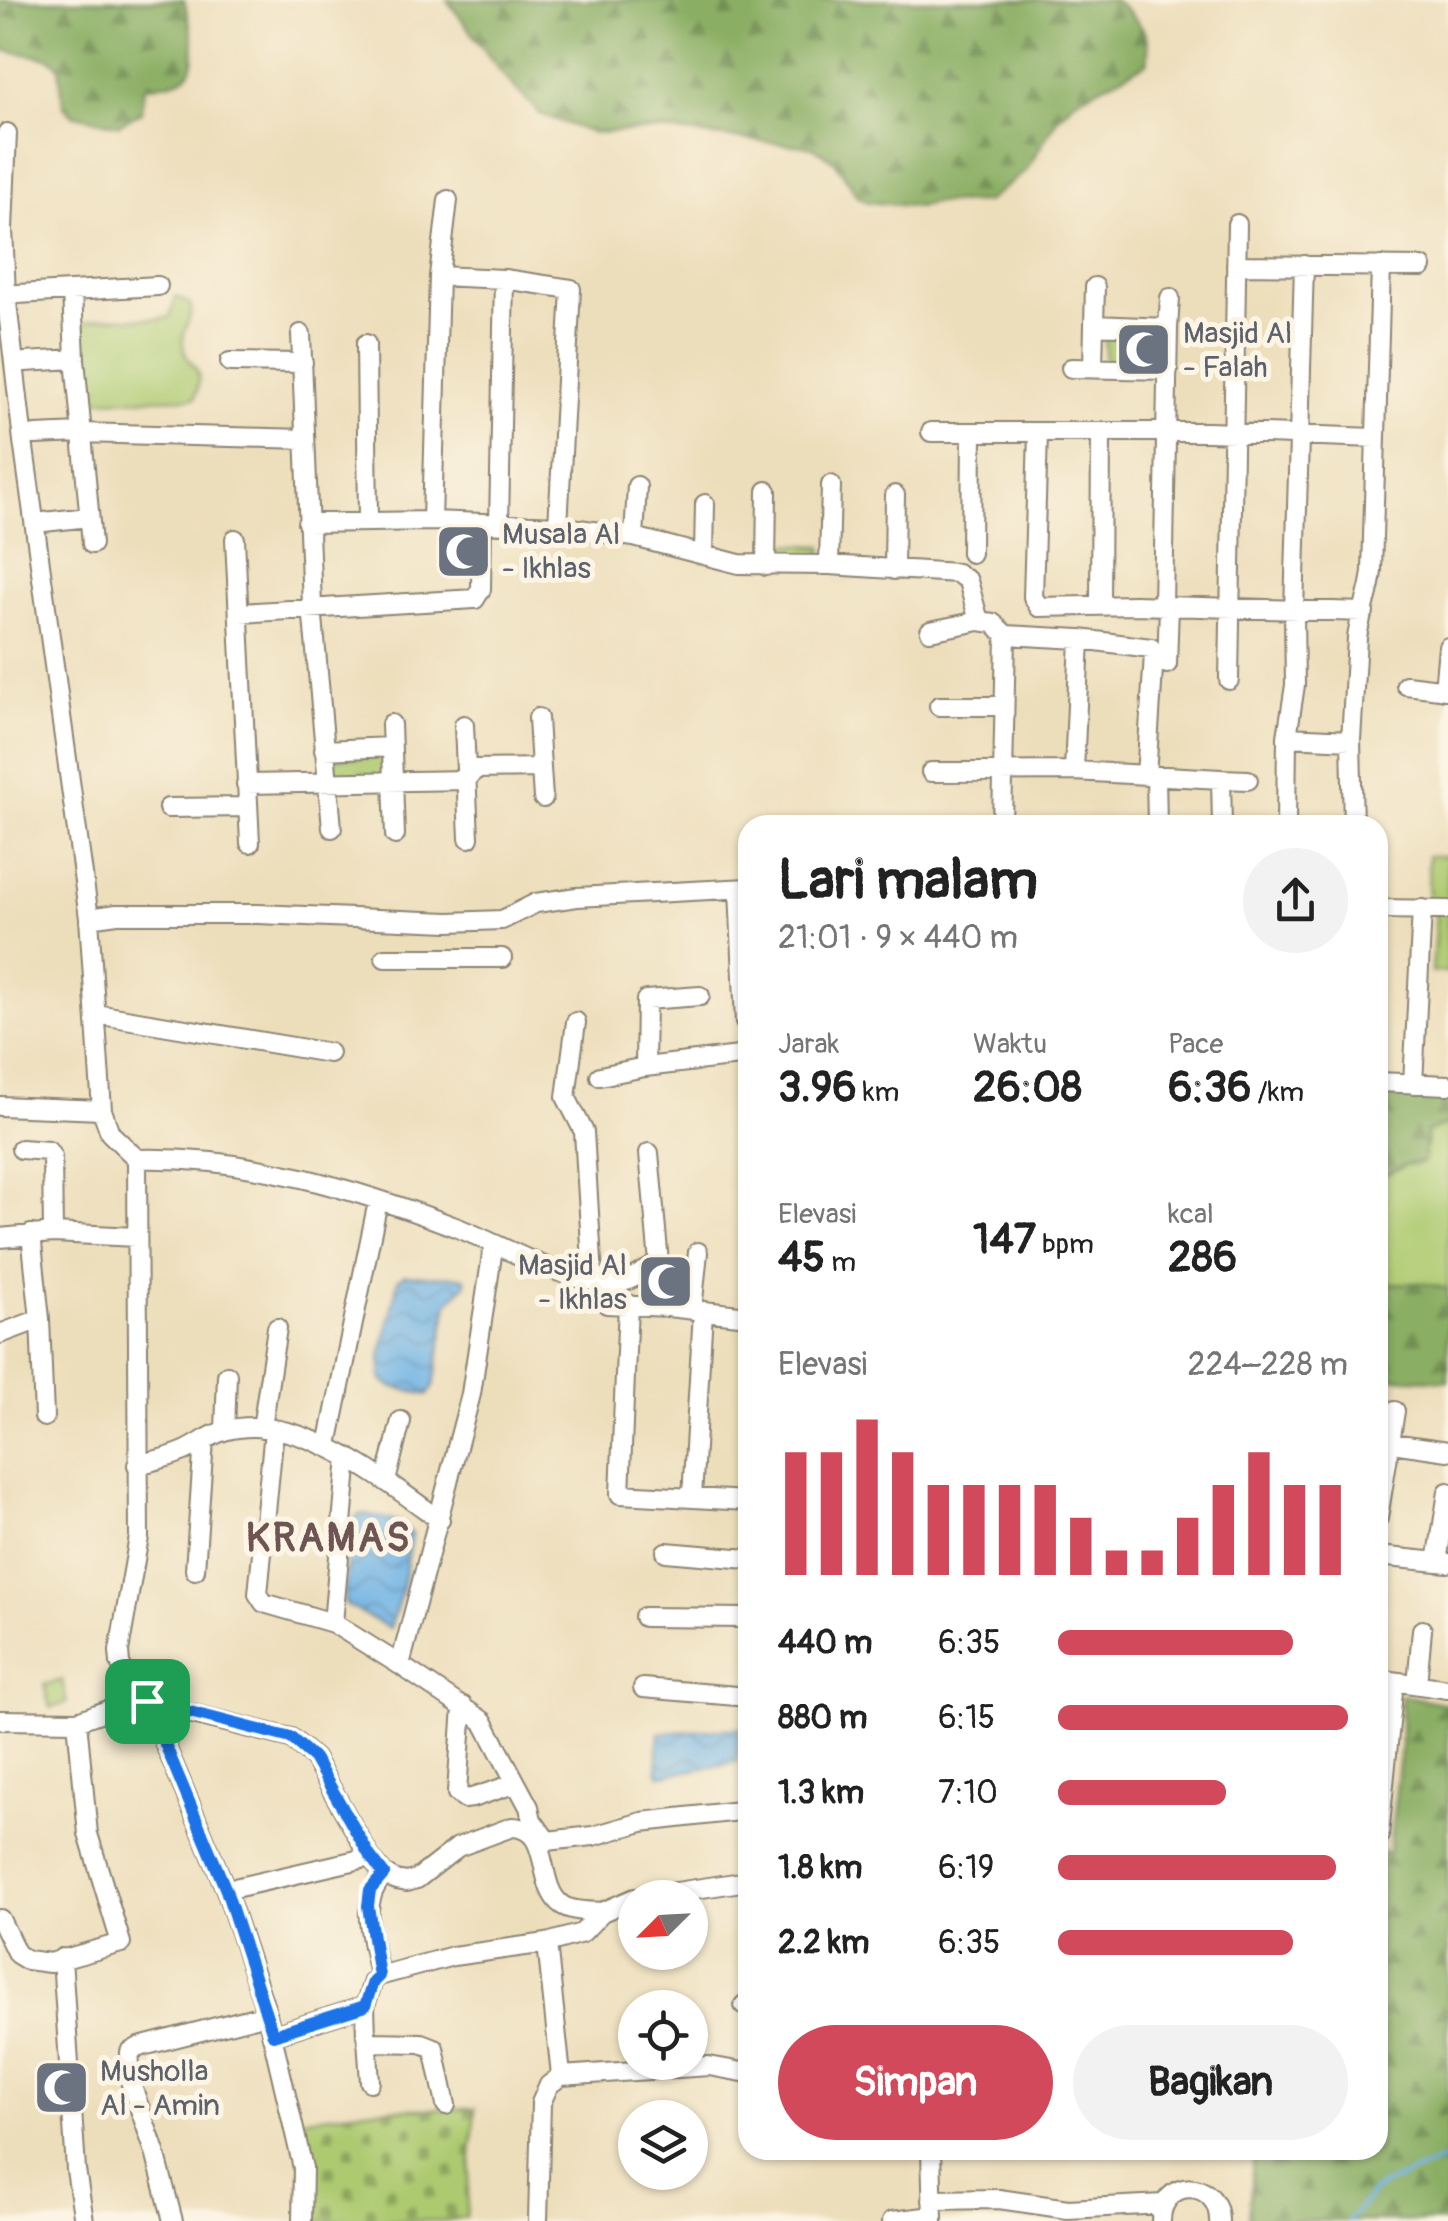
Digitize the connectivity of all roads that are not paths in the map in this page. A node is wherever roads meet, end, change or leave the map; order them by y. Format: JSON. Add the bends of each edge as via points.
{"nodes":[{"id":1,"x":7,"y":132,"type":"dead end"},
{"id":2,"x":448,"y":200,"type":"dead end"},
{"id":3,"x":1237,"y":224,"type":"dead end"},
{"id":4,"x":1236,"y":265,"type":"junction"},
{"id":5,"x":1304,"y":265,"type":"junction"},
{"id":6,"x":1381,"y":266,"type":"junction"},
{"id":7,"x":1422,"y":267,"type":"dead end"},
{"id":8,"x":439,"y":276,"type":"junction"},
{"id":9,"x":504,"y":279,"type":"junction"},
{"id":10,"x":158,"y":286,"type":"dead end"},
{"id":11,"x":1094,"y":287,"type":"dead end"},
{"id":12,"x":72,"y":291,"type":"junction"},
{"id":13,"x":3,"y":295,"type":"edge"},
{"id":14,"x":1170,"y":298,"type":"dead end"},
{"id":15,"x":1094,"y":324,"type":"junction"},
{"id":16,"x":1168,"y":328,"type":"junction"},
{"id":17,"x":301,"y":334,"type":"dead end"},
{"id":18,"x":366,"y":344,"type":"dead end"},
{"id":19,"x":74,"y":359,"type":"junction"},
{"id":20,"x":25,"y":362,"type":"dead end"},
{"id":21,"x":230,"y":362,"type":"dead end"},
{"id":22,"x":303,"y":363,"type":"junction"},
{"id":23,"x":1071,"y":368,"type":"dead end"},
{"id":24,"x":1094,"y":368,"type":"junction"},
{"id":25,"x":1168,"y":370,"type":"junction"},
{"id":26,"x":931,"y":432,"type":"dead end"},
{"id":27,"x":1101,"y":432,"type":"junction"},
{"id":28,"x":1234,"y":432,"type":"junction"},
{"id":29,"x":81,"y":433,"type":"junction"},
{"id":30,"x":1166,"y":433,"type":"junction"},
{"id":31,"x":972,"y":434,"type":"junction"},
{"id":32,"x":1038,"y":434,"type":"junction"},
{"id":33,"x":35,"y":435,"type":"dead end"},
{"id":34,"x":1300,"y":435,"type":"junction"},
{"id":35,"x":305,"y":438,"type":"junction"},
{"id":36,"x":1376,"y":438,"type":"junction"},
{"id":37,"x":831,"y":485,"type":"dead end"},
{"id":38,"x":638,"y":486,"type":"dead end"},
{"id":39,"x":767,"y":491,"type":"dead end"},
{"id":40,"x":895,"y":495,"type":"dead end"},
{"id":41,"x":705,"y":504,"type":"dead end"},
{"id":42,"x":90,"y":517,"type":"junction"},
{"id":43,"x":432,"y":521,"type":"junction"},
{"id":44,"x":44,"y":522,"type":"dead end"},
{"id":45,"x":368,"y":522,"type":"junction"},
{"id":46,"x":307,"y":523,"type":"junction"},
{"id":47,"x":490,"y":524,"type":"junction"},
{"id":48,"x":558,"y":526,"type":"junction"},
{"id":49,"x":634,"y":537,"type":"junction"},
{"id":50,"x":235,"y":539,"type":"dead end"},
{"id":51,"x":92,"y":544,"type":"dead end"},
{"id":52,"x":971,"y":553,"type":"dead end"},
{"id":53,"x":704,"y":554,"type":"junction"},
{"id":54,"x":829,"y":565,"type":"junction"},
{"id":55,"x":766,"y":566,"type":"junction"},
{"id":56,"x":894,"y":570,"type":"junction"},
{"id":57,"x":1100,"y":605,"type":"junction"},
{"id":58,"x":312,"y":606,"type":"junction"},
{"id":59,"x":1166,"y":606,"type":"junction"},
{"id":60,"x":1228,"y":608,"type":"junction"},
{"id":61,"x":1294,"y":612,"type":"junction"},
{"id":62,"x":1364,"y":612,"type":"junction"},
{"id":63,"x":240,"y":613,"type":"junction"},
{"id":64,"x":979,"y":620,"type":"junction"},
{"id":65,"x":930,"y":631,"type":"dead end"},
{"id":66,"x":1006,"y":635,"type":"junction"},
{"id":67,"x":1080,"y":639,"type":"junction"},
{"id":68,"x":1448,"y":647,"type":"edge"},
{"id":69,"x":1167,"y":664,"type":"dead end"},
{"id":70,"x":1229,"y":680,"type":"dead end"},
{"id":71,"x":1406,"y":685,"type":"dead end"},
{"id":72,"x":1446,"y":690,"type":"edge"},
{"id":73,"x":939,"y":706,"type":"dead end"},
{"id":74,"x":1002,"y":706,"type":"junction"},
{"id":75,"x":538,"y":718,"type":"dead end"},
{"id":76,"x":391,"y":724,"type":"dead end"},
{"id":77,"x":464,"y":725,"type":"dead end"},
{"id":78,"x":1287,"y":737,"type":"junction"},
{"id":79,"x":1351,"y":740,"type":"junction"},
{"id":80,"x":391,"y":747,"type":"junction"},
{"id":81,"x":324,"y":750,"type":"junction"},
{"id":82,"x":542,"y":768,"type":"junction"},
{"id":83,"x":1002,"y":771,"type":"junction"},
{"id":84,"x":1074,"y":771,"type":"junction"},
{"id":85,"x":931,"y":772,"type":"dead end"},
{"id":86,"x":1151,"y":776,"type":"junction"},
{"id":87,"x":1220,"y":779,"type":"junction"},
{"id":88,"x":467,"y":780,"type":"junction"},
{"id":89,"x":1248,"y":780,"type":"dead end"},
{"id":90,"x":327,"y":783,"type":"junction"},
{"id":91,"x":394,"y":783,"type":"junction"},
{"id":92,"x":246,"y":784,"type":"junction"},
{"id":93,"x":543,"y":798,"type":"dead end"},
{"id":94,"x":248,"y":807,"type":"junction"},
{"id":95,"x":168,"y":808,"type":"dead end"},
{"id":96,"x":1002,"y":815,"type":"edge"},
{"id":97,"x":1156,"y":815,"type":"edge"},
{"id":98,"x":1222,"y":815,"type":"edge"},
{"id":99,"x":1286,"y":815,"type":"edge"},
{"id":100,"x":1352,"y":815,"type":"edge"},
{"id":101,"x":332,"y":828,"type":"dead end"},
{"id":102,"x":394,"y":835,"type":"dead end"},
{"id":103,"x":469,"y":838,"type":"dead end"},
{"id":104,"x":250,"y":844,"type":"dead end"},
{"id":105,"x":738,"y":888,"type":"edge"},
{"id":106,"x":1422,"y":909,"type":"junction"},
{"id":107,"x":1388,"y":910,"type":"edge"},
{"id":108,"x":1448,"y":910,"type":"edge"},
{"id":109,"x":89,"y":918,"type":"junction"},
{"id":110,"x":448,"y":922,"type":"junction"},
{"id":111,"x":385,"y":958,"type":"dead end"},
{"id":112,"x":447,"y":958,"type":"junction"},
{"id":113,"x":502,"y":958,"type":"dead end"},
{"id":114,"x":700,"y":996,"type":"dead end"},
{"id":115,"x":96,"y":1014,"type":"junction"},
{"id":116,"x":576,"y":1022,"type":"dead end"},
{"id":117,"x":329,"y":1054,"type":"dead end"},
{"id":118,"x":738,"y":1056,"type":"edge"},
{"id":119,"x":646,"y":1067,"type":"junction"},
{"id":120,"x":600,"y":1076,"type":"dead end"},
{"id":121,"x":1388,"y":1083,"type":"edge"},
{"id":122,"x":1414,"y":1084,"type":"junction"},
{"id":123,"x":1448,"y":1085,"type":"edge"},
{"id":124,"x":0,"y":1106,"type":"edge"},
{"id":125,"x":102,"y":1110,"type":"junction"},
{"id":126,"x":21,"y":1149,"type":"dead end"},
{"id":127,"x":649,"y":1153,"type":"dead end"},
{"id":128,"x":137,"y":1159,"type":"junction"},
{"id":129,"x":376,"y":1211,"type":"dead end"},
{"id":130,"x":53,"y":1233,"type":"junction"},
{"id":131,"x":30,"y":1234,"type":"junction"},
{"id":132,"x":136,"y":1237,"type":"junction"},
{"id":133,"x":0,"y":1238,"type":"edge"},
{"id":134,"x":698,"y":1252,"type":"dead end"},
{"id":135,"x":492,"y":1256,"type":"dead end"},
{"id":136,"x":593,"y":1278,"type":"junction"},
{"id":137,"x":607,"y":1304,"type":"dead end"},
{"id":138,"x":628,"y":1304,"type":"junction"},
{"id":139,"x":697,"y":1311,"type":"junction"},
{"id":140,"x":738,"y":1315,"type":"edge"},
{"id":141,"x":40,"y":1320,"type":"junction"},
{"id":142,"x":277,"y":1328,"type":"dead end"},
{"id":143,"x":0,"y":1334,"type":"edge"},
{"id":144,"x":227,"y":1375,"type":"dead end"},
{"id":145,"x":1394,"y":1411,"type":"dead end"},
{"id":146,"x":44,"y":1417,"type":"dead end"},
{"id":147,"x":401,"y":1421,"type":"dead end"},
{"id":148,"x":1388,"y":1428,"type":"edge"},
{"id":149,"x":268,"y":1429,"type":"junction"},
{"id":150,"x":225,"y":1430,"type":"junction"},
{"id":151,"x":204,"y":1440,"type":"junction"},
{"id":152,"x":1388,"y":1443,"type":"edge"},
{"id":153,"x":328,"y":1446,"type":"junction"},
{"id":154,"x":1448,"y":1451,"type":"edge"},
{"id":155,"x":348,"y":1456,"type":"junction"},
{"id":156,"x":137,"y":1460,"type":"junction"},
{"id":157,"x":386,"y":1481,"type":"junction"},
{"id":158,"x":1448,"y":1492,"type":"edge"},
{"id":159,"x":692,"y":1498,"type":"junction"},
{"id":160,"x":738,"y":1501,"type":"edge"},
{"id":161,"x":440,"y":1520,"type":"junction"},
{"id":162,"x":666,"y":1552,"type":"dead end"},
{"id":163,"x":1388,"y":1557,"type":"edge"},
{"id":164,"x":738,"y":1558,"type":"edge"},
{"id":165,"x":1442,"y":1562,"type":"edge"},
{"id":166,"x":195,"y":1570,"type":"dead end"},
{"id":167,"x":644,"y":1618,"type":"dead end"},
{"id":168,"x":738,"y":1618,"type":"edge"},
{"id":169,"x":332,"y":1623,"type":"junction"},
{"id":170,"x":1422,"y":1630,"type":"dead end"},
{"id":171,"x":400,"y":1665,"type":"junction"},
{"id":172,"x":1388,"y":1680,"type":"edge"},
{"id":173,"x":1417,"y":1684,"type":"junction"},
{"id":174,"x":643,"y":1688,"type":"dead end"},
{"id":175,"x":1448,"y":1689,"type":"edge"},
{"id":176,"x":738,"y":1696,"type":"edge"},
{"id":177,"x":142,"y":1700,"type":"junction"},
{"id":178,"x":463,"y":1706,"type":"junction"},
{"id":179,"x":0,"y":1720,"type":"edge"},
{"id":180,"x":76,"y":1721,"type":"junction"},
{"id":181,"x":514,"y":1784,"type":"junction"},
{"id":182,"x":738,"y":1811,"type":"edge"},
{"id":183,"x":370,"y":1856,"type":"junction"},
{"id":184,"x":384,"y":1874,"type":"junction"},
{"id":185,"x":738,"y":1883,"type":"edge"},
{"id":186,"x":708,"y":1887,"type":"edge"},
{"id":187,"x":226,"y":1890,"type":"junction"},
{"id":188,"x":618,"y":1905,"type":"edge"},
{"id":189,"x":602,"y":1912,"type":"junction"},
{"id":190,"x":0,"y":1919,"type":"edge"},
{"id":191,"x":547,"y":1943,"type":"junction"},
{"id":192,"x":62,"y":1958,"type":"junction"},
{"id":193,"x":376,"y":1979,"type":"junction"},
{"id":194,"x":365,"y":2006,"type":"junction"},
{"id":195,"x":267,"y":2014,"type":"junction"},
{"id":196,"x":273,"y":2035,"type":"junction"},
{"id":197,"x":368,"y":2038,"type":"junction"},
{"id":198,"x":738,"y":2071,"type":"edge"},
{"id":199,"x":561,"y":2076,"type":"junction"},
{"id":200,"x":370,"y":2082,"type":"dead end"},
{"id":201,"x":446,"y":2104,"type":"dead end"},
{"id":202,"x":932,"y":2160,"type":"edge"},
{"id":203,"x":932,"y":2212,"type":"edge"},
{"id":204,"x":1162,"y":2212,"type":"edge"},
{"id":205,"x":84,"y":2221,"type":"edge"},
{"id":206,"x":173,"y":2221,"type":"edge"},
{"id":207,"x":302,"y":2221,"type":"edge"},
{"id":208,"x":538,"y":2221,"type":"edge"},
{"id":209,"x":892,"y":2221,"type":"edge"},
{"id":210,"x":1218,"y":2221,"type":"edge"}],
"edges":[{"from":1,"to":13,"type":"street"},
{"from":2,"to":8,"type":"street"},
{"from":3,"to":4,"type":"street"},
{"from":4,"to":5,"type":"street"},
{"from":4,"to":28,"type":"street"},
{"from":5,"to":6,"type":"street"},
{"from":5,"to":34,"type":"street"},
{"from":6,"to":7,"type":"street"},
{"from":6,"to":36,"type":"street"},
{"from":8,"to":9,"type":"street"},
{"from":8,"to":43,"type":"street"},
{"from":9,"to":47,"type":"street"},
{"from":9,"to":48,"type":"street","via":[[571,289]]},
{"from":10,"to":12,"type":"street"},
{"from":11,"to":15,"type":"street"},
{"from":12,"to":13,"type":"street"},
{"from":12,"to":19,"type":"street"},
{"from":13,"to":109,"type":"street"},
{"from":14,"to":16,"type":"street"},
{"from":15,"to":16,"type":"street"},
{"from":15,"to":24,"type":"street"},
{"from":16,"to":25,"type":"street"},
{"from":17,"to":22,"type":"street"},
{"from":18,"to":45,"type":"street"},
{"from":19,"to":20,"type":"street"},
{"from":19,"to":29,"type":"street"},
{"from":21,"to":22,"type":"street"},
{"from":22,"to":35,"type":"street"},
{"from":23,"to":24,"type":"street"},
{"from":24,"to":25,"type":"street"},
{"from":25,"to":30,"type":"street"},
{"from":26,"to":31,"type":"street"},
{"from":27,"to":30,"type":"street"},
{"from":27,"to":32,"type":"street"},
{"from":27,"to":57,"type":"street"},
{"from":28,"to":30,"type":"street"},
{"from":28,"to":34,"type":"street"},
{"from":28,"to":60,"type":"street"},
{"from":29,"to":33,"type":"street"},
{"from":29,"to":35,"type":"street"},
{"from":29,"to":42,"type":"street"},
{"from":30,"to":59,"type":"street"},
{"from":31,"to":32,"type":"street"},
{"from":31,"to":52,"type":"street"},
{"from":32,"to":57,"type":"street","via":[[1034,603]]},
{"from":34,"to":36,"type":"street"},
{"from":34,"to":61,"type":"street"},
{"from":35,"to":46,"type":"street"},
{"from":36,"to":62,"type":"street","via":[[1372,571]]},
{"from":37,"to":54,"type":"street"},
{"from":38,"to":49,"type":"street"},
{"from":39,"to":55,"type":"street"},
{"from":40,"to":56,"type":"street"},
{"from":41,"to":53,"type":"street"},
{"from":42,"to":44,"type":"street"},
{"from":42,"to":51,"type":"street"},
{"from":43,"to":45,"type":"street"},
{"from":43,"to":47,"type":"street"},
{"from":45,"to":46,"type":"street"},
{"from":46,"to":58,"type":"street"},
{"from":47,"to":48,"type":"street"},
{"from":47,"to":58,"type":"street","via":[[475,599]]},
{"from":48,"to":49,"type":"street"},
{"from":49,"to":53,"type":"street"},
{"from":50,"to":63,"type":"street"},
{"from":53,"to":55,"type":"street"},
{"from":54,"to":55,"type":"street"},
{"from":54,"to":56,"type":"street"},
{"from":56,"to":64,"type":"street","via":[[964,576]]},
{"from":57,"to":59,"type":"street"},
{"from":58,"to":63,"type":"street"},
{"from":58,"to":81,"type":"street"},
{"from":59,"to":60,"type":"street"},
{"from":59,"to":69,"type":"street"},
{"from":60,"to":61,"type":"street"},
{"from":60,"to":70,"type":"street"},
{"from":61,"to":62,"type":"street"},
{"from":61,"to":78,"type":"street","via":[[1295,686]]},
{"from":62,"to":79,"type":"street"},
{"from":63,"to":92,"type":"street"},
{"from":64,"to":65,"type":"street"},
{"from":64,"to":66,"type":"street"},
{"from":66,"to":67,"type":"street"},
{"from":66,"to":74,"type":"street"},
{"from":67,"to":84,"type":"street"},
{"from":67,"to":86,"type":"street","via":[[1153,650]]},
{"from":68,"to":72,"type":"street"},
{"from":71,"to":72,"type":"street"},
{"from":73,"to":74,"type":"street"},
{"from":74,"to":83,"type":"street"},
{"from":75,"to":82,"type":"street"},
{"from":76,"to":80,"type":"street"},
{"from":77,"to":88,"type":"street"},
{"from":78,"to":79,"type":"street"},
{"from":78,"to":99,"type":"street"},
{"from":79,"to":100,"type":"street"},
{"from":80,"to":81,"type":"street"},
{"from":80,"to":91,"type":"street"},
{"from":81,"to":90,"type":"street"},
{"from":82,"to":88,"type":"street","via":[[475,769]]},
{"from":82,"to":93,"type":"street"},
{"from":83,"to":84,"type":"street"},
{"from":83,"to":85,"type":"street"},
{"from":83,"to":96,"type":"street"},
{"from":84,"to":86,"type":"street"},
{"from":86,"to":87,"type":"street"},
{"from":86,"to":97,"type":"street"},
{"from":87,"to":89,"type":"street"},
{"from":87,"to":98,"type":"street"},
{"from":88,"to":91,"type":"street"},
{"from":88,"to":103,"type":"street"},
{"from":90,"to":91,"type":"street"},
{"from":90,"to":92,"type":"street"},
{"from":90,"to":101,"type":"street"},
{"from":91,"to":102,"type":"street"},
{"from":92,"to":94,"type":"street"},
{"from":94,"to":95,"type":"street"},
{"from":94,"to":104,"type":"street"},
{"from":105,"to":110,"type":"street","via":[[577,898],[536,904],[502,920]]},
{"from":106,"to":107,"type":"street"},
{"from":106,"to":108,"type":"street"},
{"from":106,"to":122,"type":"street"},
{"from":109,"to":110,"type":"street","via":[[258,914]]},
{"from":109,"to":115,"type":"street"},
{"from":110,"to":112,"type":"street"},
{"from":111,"to":112,"type":"street"},
{"from":112,"to":113,"type":"street"},
{"from":114,"to":119,"type":"street","via":[[646,1000]]},
{"from":115,"to":117,"type":"street"},
{"from":115,"to":125,"type":"street"},
{"from":116,"to":136,"type":"street","via":[[566,1097],[584,1132]]},
{"from":118,"to":119,"type":"street"},
{"from":119,"to":120,"type":"street"},
{"from":121,"to":122,"type":"street"},
{"from":122,"to":123,"type":"street"},
{"from":124,"to":125,"type":"street"},
{"from":125,"to":128,"type":"street","via":[[110,1133]]},
{"from":126,"to":130,"type":"street","via":[[52,1156]]},
{"from":127,"to":136,"type":"street","via":[[659,1263],[620,1283]]},
{"from":128,"to":132,"type":"street"},
{"from":128,"to":136,"type":"street","via":[[211,1162],[312,1180]]},
{"from":129,"to":153,"type":"street"},
{"from":130,"to":131,"type":"street"},
{"from":130,"to":132,"type":"street"},
{"from":131,"to":133,"type":"street"},
{"from":131,"to":141,"type":"street"},
{"from":132,"to":156,"type":"street"},
{"from":134,"to":139,"type":"street"},
{"from":135,"to":161,"type":"street","via":[[472,1394]]},
{"from":137,"to":138,"type":"street"},
{"from":138,"to":139,"type":"street"},
{"from":138,"to":159,"type":"street","via":[[620,1494]]},
{"from":139,"to":140,"type":"street"},
{"from":139,"to":159,"type":"street"},
{"from":141,"to":143,"type":"street"},
{"from":141,"to":146,"type":"street"},
{"from":142,"to":149,"type":"street"},
{"from":144,"to":150,"type":"street"},
{"from":145,"to":148,"type":"street"},
{"from":147,"to":157,"type":"street"},
{"from":149,"to":150,"type":"street"},
{"from":149,"to":153,"type":"street"},
{"from":149,"to":169,"type":"street","via":[[258,1594],[264,1603]]},
{"from":150,"to":151,"type":"street"},
{"from":151,"to":156,"type":"street","via":[[184,1452]]},
{"from":151,"to":166,"type":"street"},
{"from":152,"to":154,"type":"street"},
{"from":153,"to":155,"type":"street"},
{"from":155,"to":157,"type":"street"},
{"from":155,"to":169,"type":"street"},
{"from":156,"to":177,"type":"street","via":[[139,1537],[119,1650]]},
{"from":157,"to":161,"type":"street"},
{"from":158,"to":165,"type":"street"},
{"from":159,"to":160,"type":"street"},
{"from":161,"to":171,"type":"street"},
{"from":162,"to":164,"type":"street"},
{"from":163,"to":165,"type":"street"},
{"from":167,"to":168,"type":"street"},
{"from":169,"to":171,"type":"street"},
{"from":170,"to":173,"type":"street"},
{"from":171,"to":178,"type":"street"},
{"from":172,"to":173,"type":"street"},
{"from":173,"to":175,"type":"street"},
{"from":174,"to":176,"type":"street"},
{"from":177,"to":180,"type":"street"},
{"from":177,"to":183,"type":"street","via":[[291,1738],[314,1758]]},
{"from":177,"to":187,"type":"street"},
{"from":178,"to":181,"type":"street","via":[[488,1728]]},
{"from":178,"to":181,"type":"street","via":[[457,1793],[472,1798]]},
{"from":179,"to":180,"type":"street"},
{"from":180,"to":192,"type":"street","via":[[88,1834],[121,1942]]},
{"from":181,"to":182,"type":"street","via":[[547,1841]]},
{"from":183,"to":184,"type":"street"},
{"from":183,"to":187,"type":"street"},
{"from":184,"to":189,"type":"street","via":[[417,1879],[458,1848],[521,1827],[534,1838],[555,1898],[572,1909]]},
{"from":184,"to":193,"type":"street","via":[[370,1890],[368,1906]]},
{"from":185,"to":186,"type":"street"},
{"from":187,"to":195,"type":"street"},
{"from":188,"to":189,"type":"street"},
{"from":189,"to":191,"type":"street","via":[[582,1933]]},
{"from":190,"to":192,"type":"street","via":[[17,1954],[41,1963]]},
{"from":191,"to":193,"type":"street","via":[[453,1956]]},
{"from":191,"to":199,"type":"street"},
{"from":192,"to":205,"type":"street"},
{"from":193,"to":194,"type":"street"},
{"from":194,"to":196,"type":"street"},
{"from":194,"to":197,"type":"street"},
{"from":195,"to":196,"type":"street"},
{"from":195,"to":206,"type":"street","via":[[130,2052],[129,2078]]},
{"from":196,"to":207,"type":"street","via":[[302,2168]]},
{"from":197,"to":200,"type":"street"},
{"from":197,"to":201,"type":"street","via":[[434,2048]]},
{"from":198,"to":199,"type":"street","via":[[709,2066]]},
{"from":199,"to":208,"type":"street","via":[[542,2102]]},
{"from":202,"to":203,"type":"street"},
{"from":203,"to":204,"type":"street","via":[[984,2198]]},
{"from":203,"to":209,"type":"street"},
{"from":204,"to":210,"type":"street","via":[[1171,2194],[1194,2188],[1214,2201]]}]}
